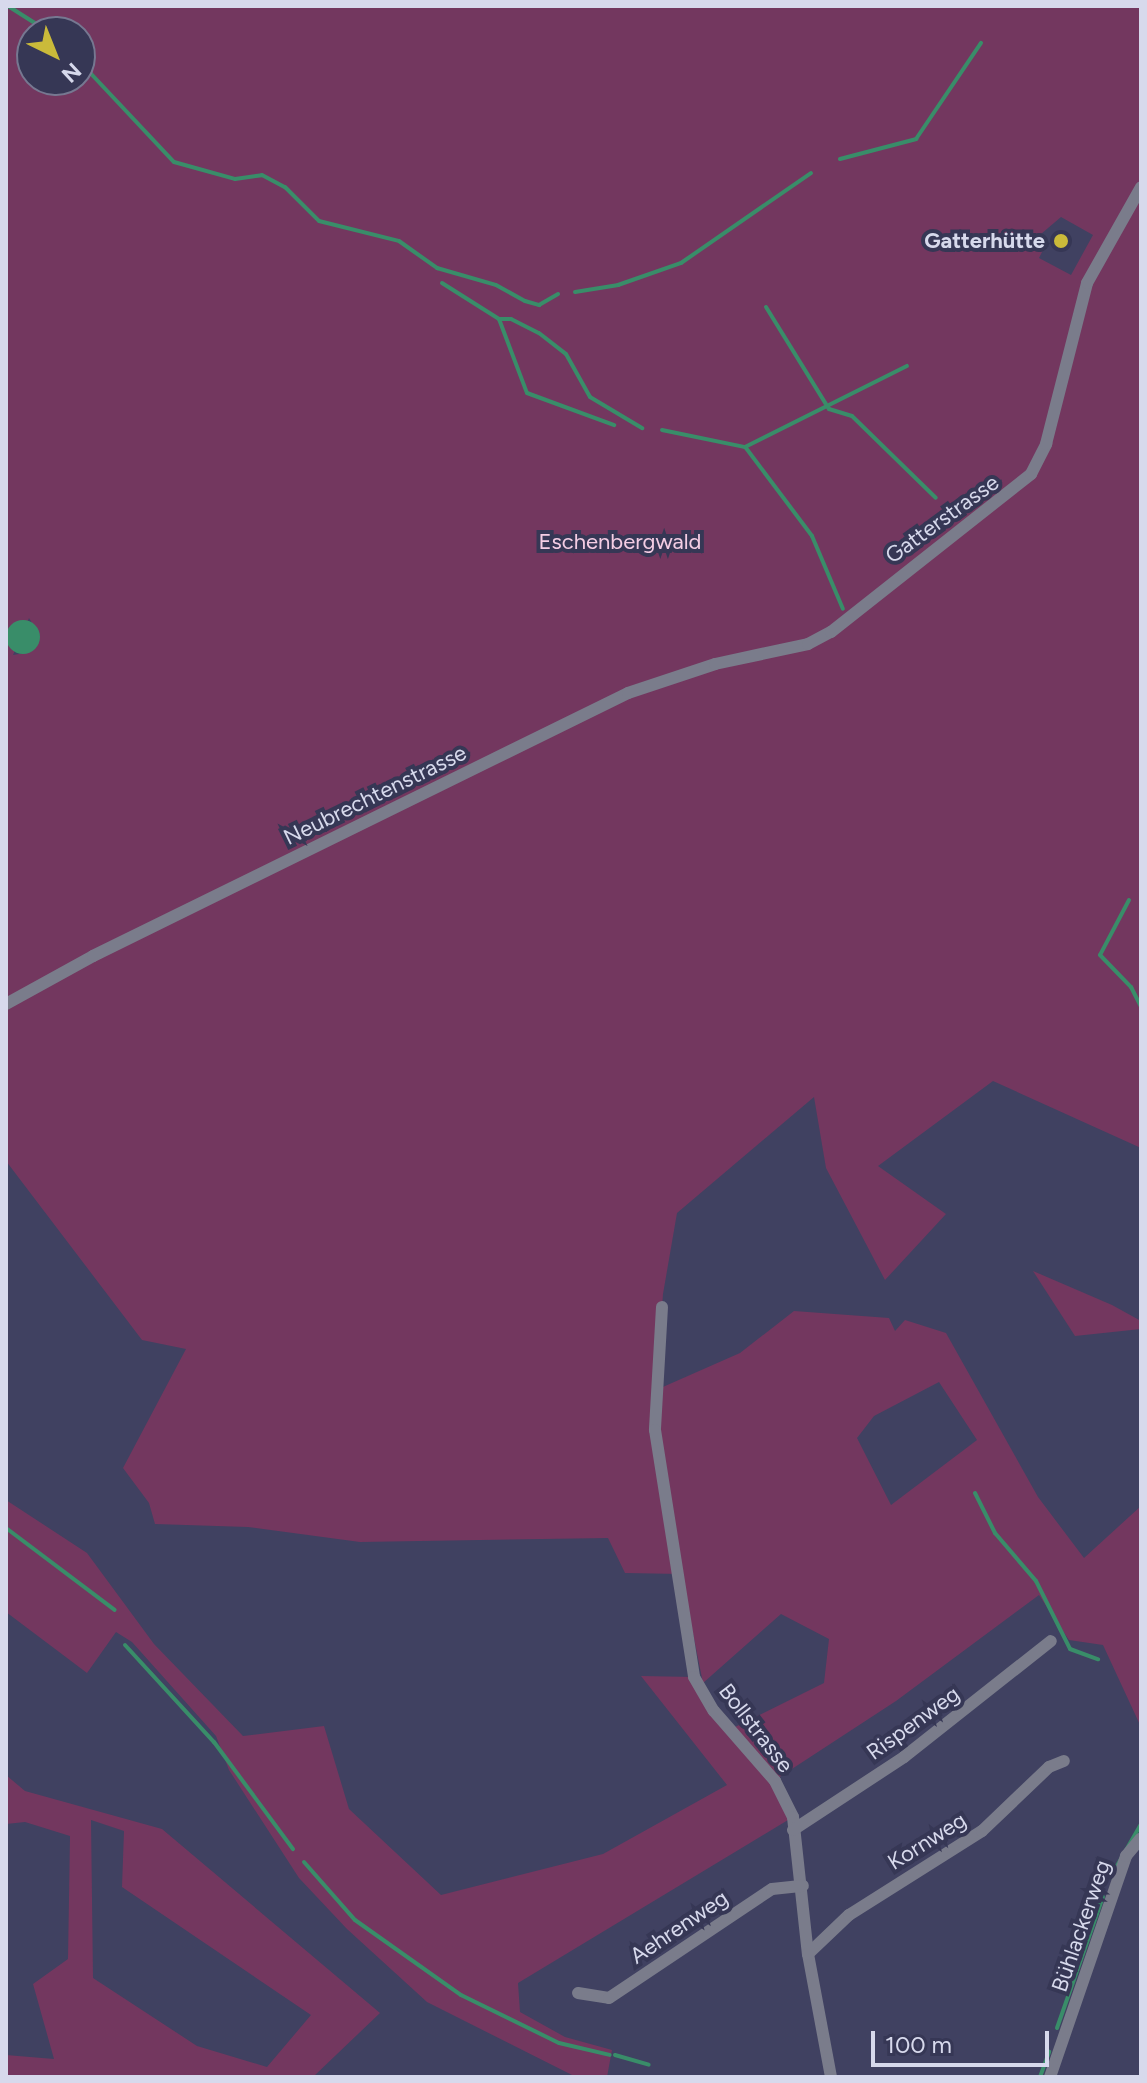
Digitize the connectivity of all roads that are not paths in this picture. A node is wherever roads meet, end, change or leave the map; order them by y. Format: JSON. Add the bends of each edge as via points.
{"nodes":[{"id":1,"x":1141,"y":187,"type":"edge"},
{"id":2,"x":773,"y":650,"type":"joint"},
{"id":3,"x":6,"y":1004,"type":"edge"},
{"id":4,"x":662,"y":1307,"type":"dead end"},
{"id":5,"x":1051,"y":1641,"type":"dead end"},
{"id":6,"x":1064,"y":1761,"type":"dead end"},
{"id":7,"x":793,"y":1830,"type":"junction"},
{"id":8,"x":1141,"y":1838,"type":"edge"},
{"id":9,"x":803,"y":1886,"type":"junction"},
{"id":10,"x":808,"y":1954,"type":"junction"},
{"id":11,"x":578,"y":1993,"type":"dead end"},
{"id":12,"x":831,"y":2077,"type":"edge"},
{"id":13,"x":1050,"y":2077,"type":"edge"}],
"edges":[{"from":1,"to":2,"type":"street","name":"Gatterstrasse","via":[[1087,283],[1046,444],[1031,474],[824,637]]},
{"from":2,"to":3,"type":"street","name":"Neubrechtenstrasse","via":[[698,668],[621,696]]},
{"from":4,"to":7,"type":"street","name":"Bollstrasse","via":[[655,1430],[694,1677],[714,1711],[775,1781]]},
{"from":5,"to":7,"type":"street","name":"Rispenweg","via":[[904,1757]]},
{"from":6,"to":10,"type":"street","name":"Kornweg","via":[[1049,1767],[972,1838],[849,1915]]},
{"from":7,"to":9,"type":"street","name":"Bollstrasse"},
{"from":8,"to":13,"type":"street","name":"Bühlackerweg","via":[[1126,1856]]},
{"from":9,"to":10,"type":"street","name":"Bollstrasse"},
{"from":9,"to":11,"type":"street","name":"Aehrenweg","via":[[772,1889],[609,1998]]},
{"from":10,"to":12,"type":"street","name":"Bollstrasse"}]}
